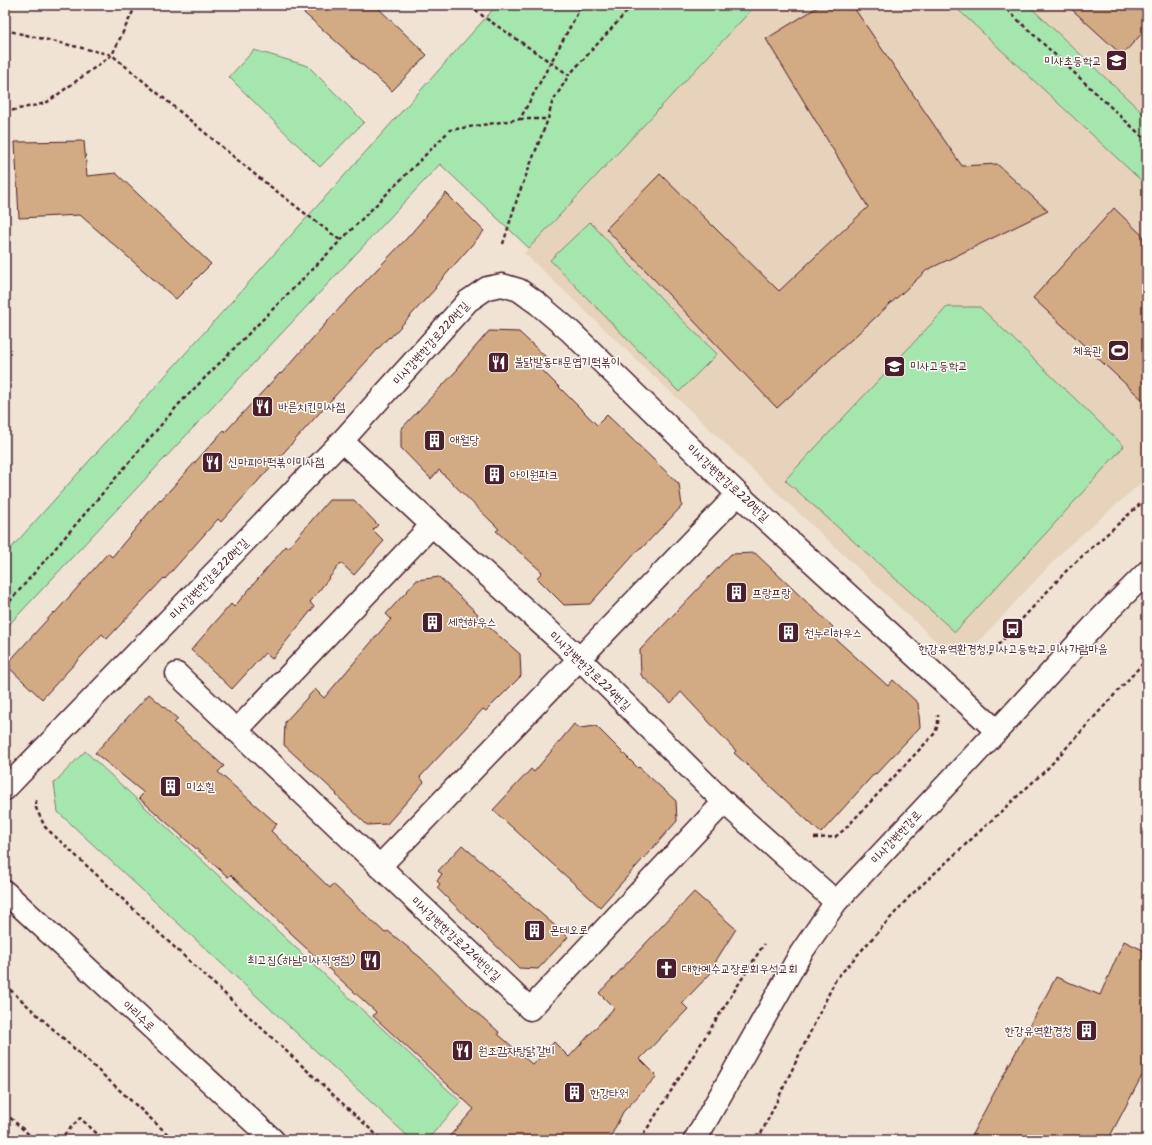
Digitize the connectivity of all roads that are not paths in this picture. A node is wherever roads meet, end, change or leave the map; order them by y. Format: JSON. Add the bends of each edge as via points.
{"nodes":[{"id":1,"x":342,"y":441,"type":"junction"},
{"id":2,"x":738,"y":494,"type":"junction"},
{"id":3,"x":432,"y":525,"type":"junction"},
{"id":4,"x":1147,"y":572,"type":"edge"},
{"id":5,"x":580,"y":659,"type":"junction"},
{"id":6,"x":177,"y":674,"type":"dead end"},
{"id":7,"x":997,"y":731,"type":"junction"},
{"id":8,"x":236,"y":732,"type":"junction"},
{"id":9,"x":5,"y":790,"type":"edge"},
{"id":10,"x":724,"y":802,"type":"junction"},
{"id":11,"x":379,"y":867,"type":"junction"},
{"id":12,"x":5,"y":892,"type":"edge"},
{"id":13,"x":836,"y":902,"type":"junction"},
{"id":14,"x":273,"y":1140,"type":"edge"},
{"id":15,"x":695,"y":1140,"type":"edge"}],
"edges":[{"from":1,"to":2,"type":"street","name":"미사강변한강로220번길","via":[[468,300],[488,288],[502,285],[519,290],[570,331]]},
{"from":1,"to":3,"type":"street","name":"미사강변한강로224번길"},
{"from":1,"to":9,"type":"street","name":"미사강변한강로220번길"},
{"from":2,"to":5,"type":"street"},
{"from":2,"to":7,"type":"street","name":"미사강변한강로220번길"},
{"from":3,"to":5,"type":"street","name":"미사강변한강로224번길"},
{"from":3,"to":8,"type":"street"},
{"from":4,"to":7,"type":"street","name":"미사강변한강로","via":[[1102,616]]},
{"from":5,"to":10,"type":"street","name":"미사강변한강로224번길"},
{"from":5,"to":11,"type":"street"},
{"from":6,"to":8,"type":"street","name":"미사강변한강로224번안길"},
{"from":7,"to":13,"type":"street","name":"미사강변한강로"},
{"from":8,"to":11,"type":"street","name":"미사강변한강로224번안길"},
{"from":10,"to":11,"type":"street","name":"미사강변한강로224번안길","via":[[530,1009]]},
{"from":10,"to":13,"type":"street","name":"미사강변한강로224번길"},
{"from":12,"to":14,"type":"street","name":"아리수로"},
{"from":13,"to":15,"type":"street","name":"미사강변한강로","via":[[801,954]]}]}
